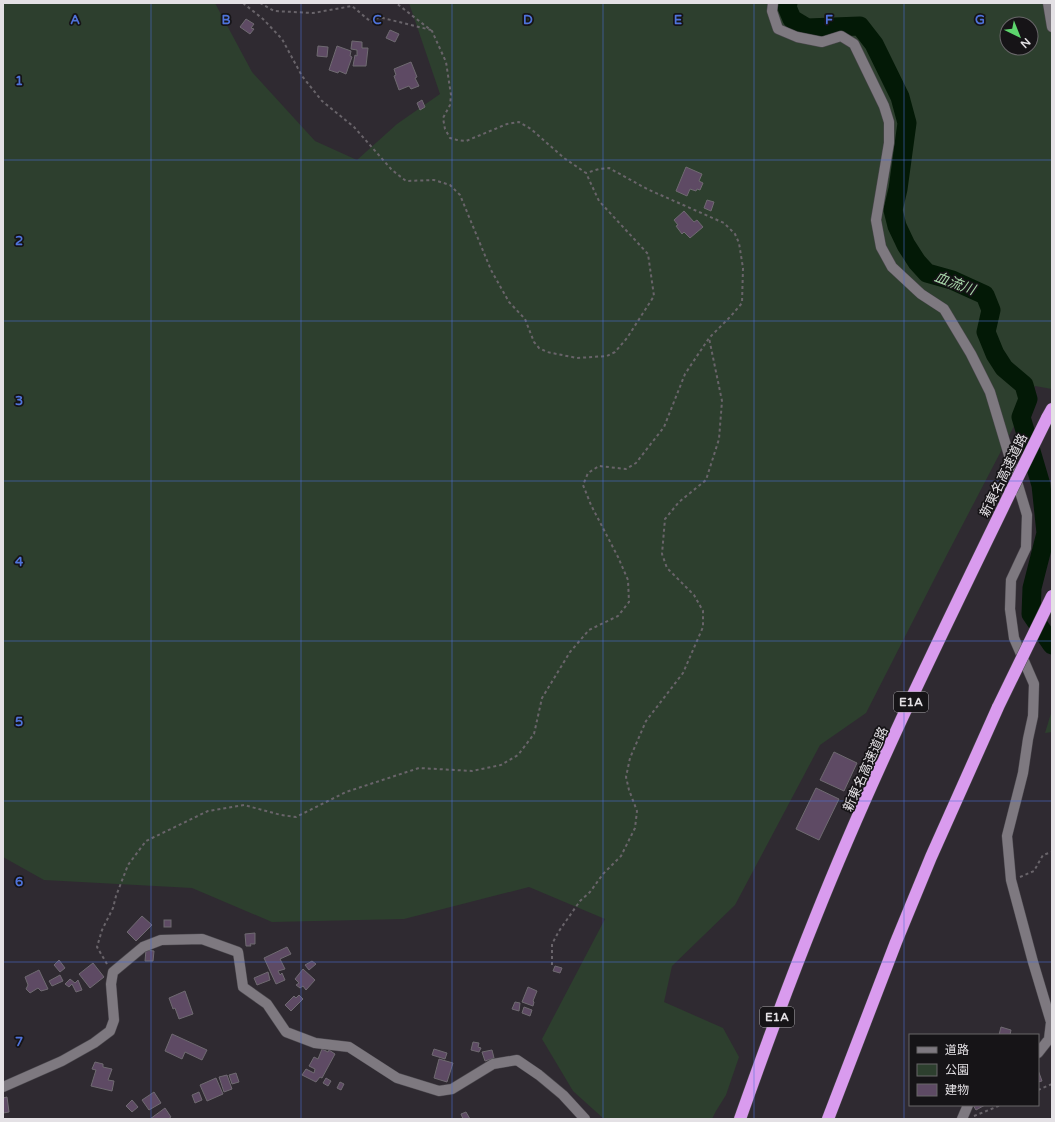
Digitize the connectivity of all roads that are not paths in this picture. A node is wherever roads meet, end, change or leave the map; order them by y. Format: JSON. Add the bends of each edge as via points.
{"nodes":[{"id":1,"x":773,"y":3,"type":"edge"},
{"id":2,"x":1048,"y":3,"type":"edge"},
{"id":3,"x":1052,"y":27,"type":"edge"},
{"id":4,"x":1050,"y":413,"type":"edge"},
{"id":5,"x":1052,"y":596,"type":"edge"},
{"id":6,"x":1039,"y":1052,"type":"edge"},
{"id":7,"x":3,"y":1087,"type":"edge"},
{"id":8,"x":968,"y":1106,"type":"edge"},
{"id":9,"x":585,"y":1119,"type":"edge"},
{"id":10,"x":740,"y":1119,"type":"edge"},
{"id":11,"x":828,"y":1119,"type":"edge"},
{"id":12,"x":962,"y":1119,"type":"edge"}],
"edges":[{"from":1,"to":6,"type":"street","via":[[772,11],[778,29],[797,37],[822,42],[841,36],[854,44],[864,62],[889,122],[876,220],[881,247],[892,267],[921,294],[944,309],[971,354],[990,392],[1028,516],[1026,548],[1011,580],[1010,609],[1014,638],[1034,684],[1033,716],[1023,773],[1007,836],[1011,880],[1051,1022],[1049,1038]]},
{"from":2,"to":3,"type":"street"},
{"from":4,"to":10,"type":"highway","name":"新東名高速道路","number":"E1A","bridge":true,"via":[[948,621],[862,807],[769,1036]]},
{"from":5,"to":11,"type":"highway","bridge":true,"via":[[998,707],[931,857]]},
{"from":7,"to":9,"type":"street","via":[[62,1061],[110,1031],[114,1020],[111,984],[113,972],[143,947],[161,940],[202,939],[238,952],[243,987],[267,1004],[286,1032],[315,1043],[349,1047],[397,1078],[439,1091],[452,1089],[493,1064],[517,1060],[563,1095]]},
{"from":8,"to":12,"type":"street"}]}
